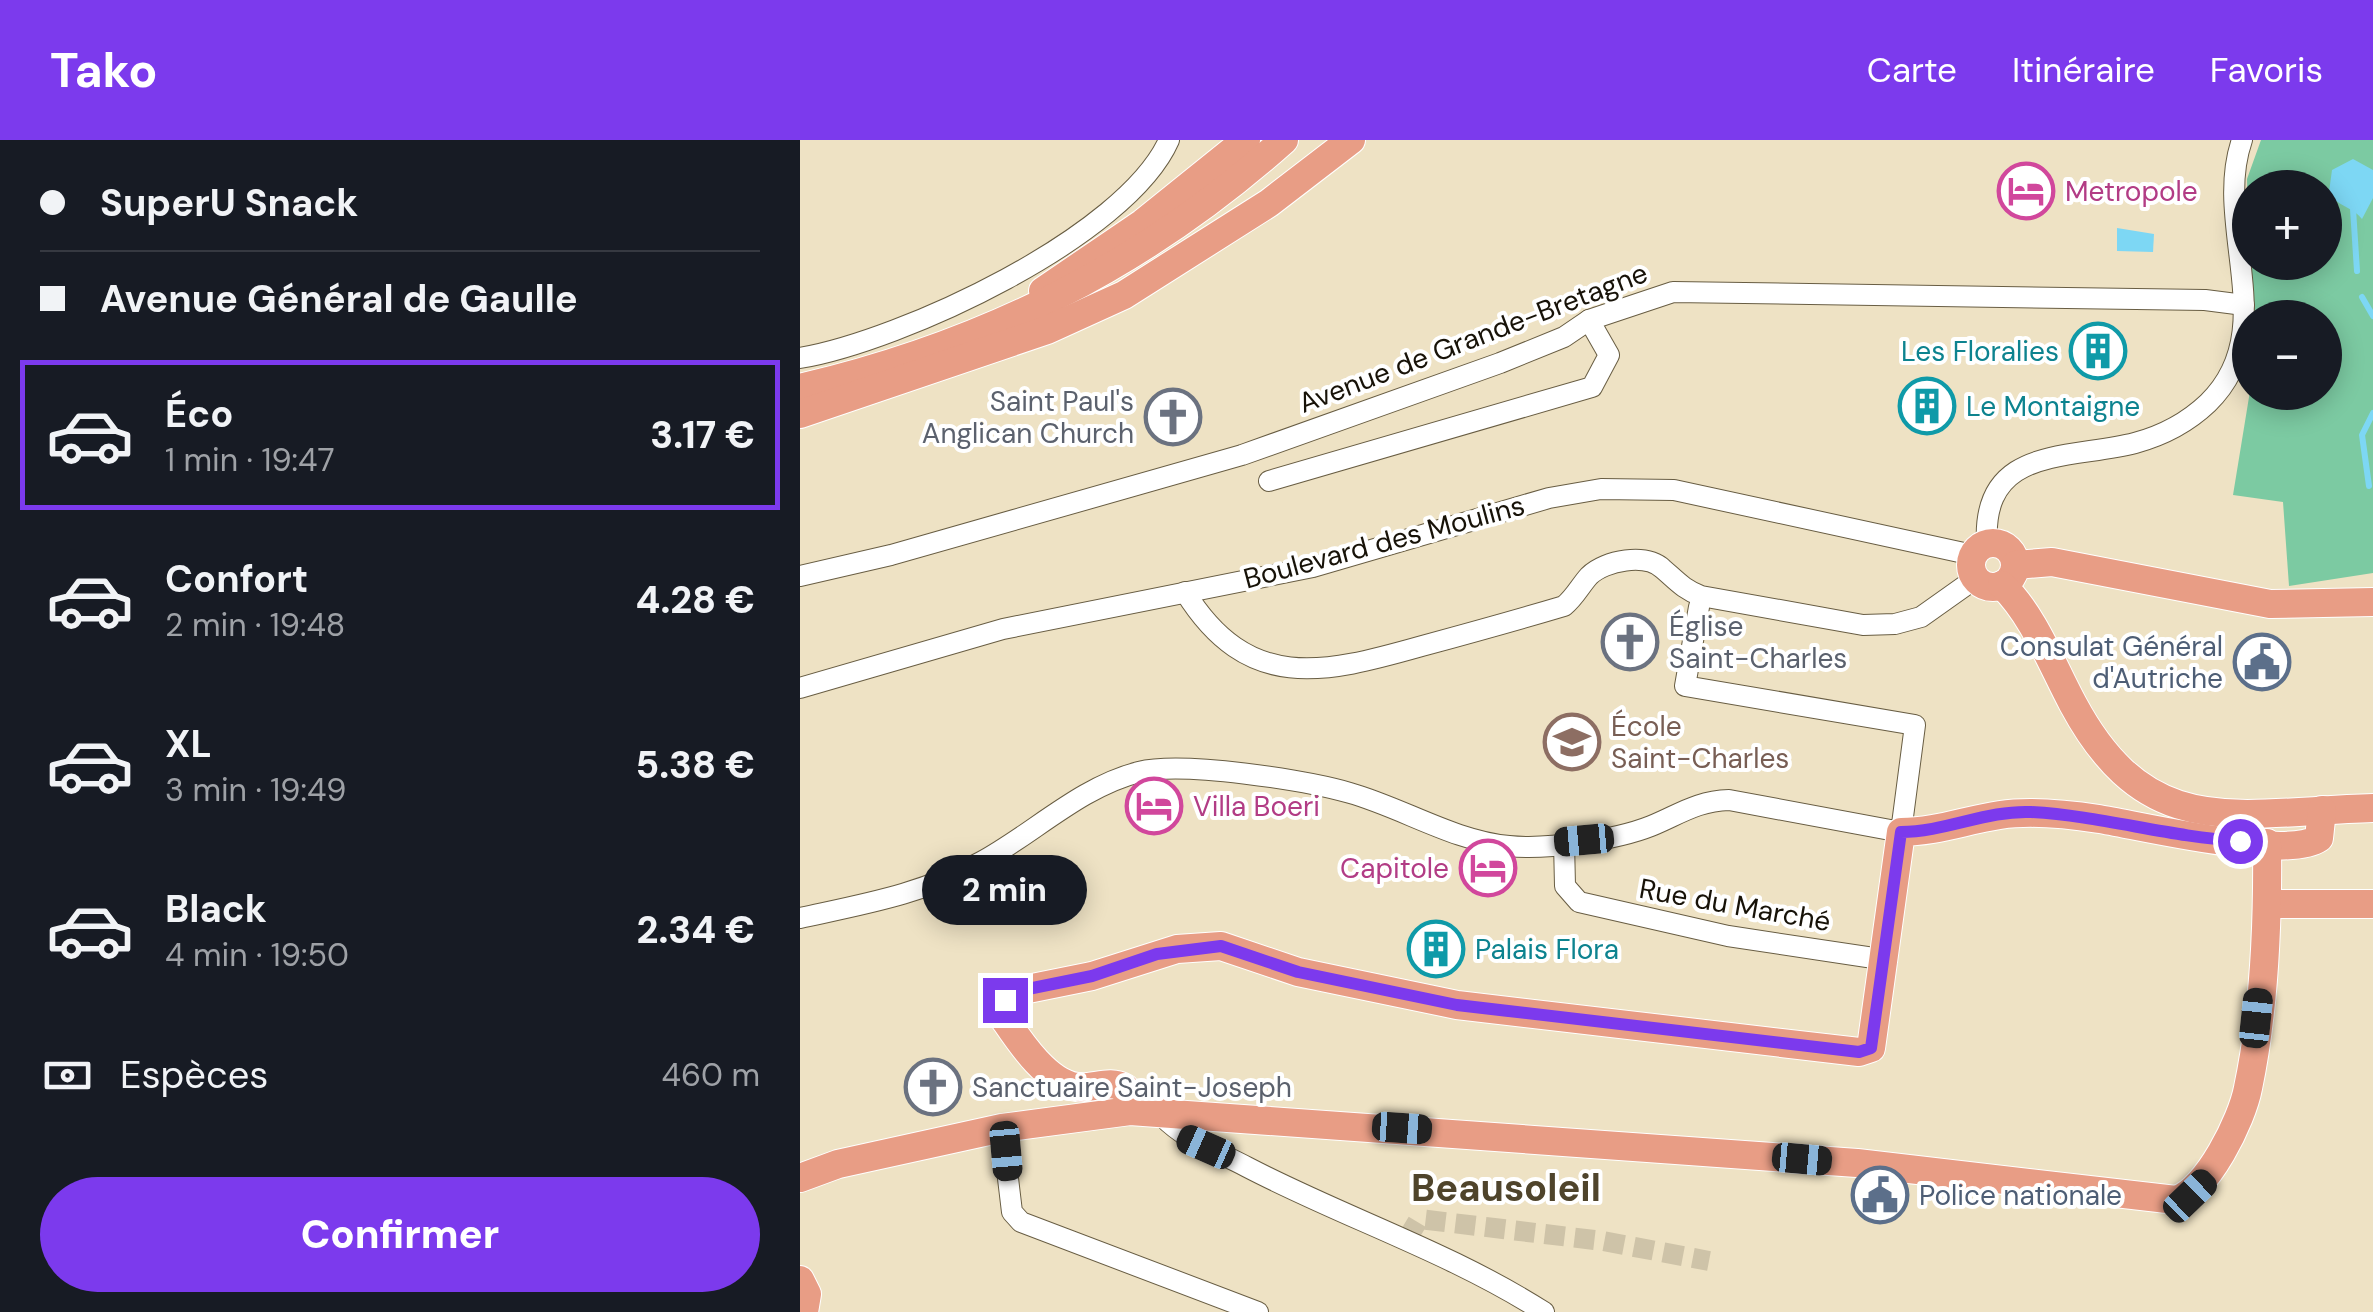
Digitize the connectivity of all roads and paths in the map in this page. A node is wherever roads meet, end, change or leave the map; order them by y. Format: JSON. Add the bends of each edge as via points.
{"nodes":[{"id":1,"x":1170,"y":140,"type":"edge"},
{"id":2,"x":1246,"y":140,"type":"edge"},
{"id":3,"x":1284,"y":140,"type":"edge"},
{"id":4,"x":1351,"y":140,"type":"edge"},
{"id":5,"x":2242,"y":140,"type":"edge"},
{"id":6,"x":2244,"y":300,"type":"edge"},
{"id":7,"x":2232,"y":304,"type":"edge"},
{"id":8,"x":1589,"y":320,"type":"junction"},
{"id":9,"x":998,"y":326,"type":"junction"},
{"id":10,"x":800,"y":358,"type":"edge"},
{"id":11,"x":2232,"y":367,"type":"edge"},
{"id":12,"x":800,"y":388,"type":"edge"},
{"id":13,"x":800,"y":414,"type":"edge"},
{"id":14,"x":1269,"y":481,"type":"dead end"},
{"id":15,"x":1991,"y":565,"type":"junction"},
{"id":16,"x":800,"y":576,"type":"edge"},
{"id":17,"x":1185,"y":592,"type":"junction"},
{"id":18,"x":2373,"y":602,"type":"edge"},
{"id":19,"x":1699,"y":607,"type":"dead end"},
{"id":20,"x":800,"y":688,"type":"edge"},
{"id":21,"x":2373,"y":808,"type":"edge"},
{"id":22,"x":2322,"y":810,"type":"junction"},
{"id":23,"x":1901,"y":832,"type":"junction"},
{"id":24,"x":1564,"y":842,"type":"junction"},
{"id":25,"x":2267,"y":843,"type":"junction"},
{"id":26,"x":2268,"y":904,"type":"junction"},
{"id":27,"x":2373,"y":904,"type":"edge"},
{"id":28,"x":800,"y":918,"type":"edge"},
{"id":29,"x":1886,"y":960,"type":"junction"},
{"id":30,"x":1130,"y":1111,"type":"junction"},
{"id":31,"x":1162,"y":1116,"type":"junction"},
{"id":32,"x":1002,"y":1128,"type":"junction"},
{"id":33,"x":800,"y":1178,"type":"edge"},
{"id":34,"x":800,"y":1280,"type":"edge"},
{"id":35,"x":804,"y":1312,"type":"edge"},
{"id":36,"x":1258,"y":1312,"type":"edge"},
{"id":37,"x":1544,"y":1312,"type":"edge"}],
"edges":[{"from":1,"to":10,"type":"street","via":[[1137,186],[1032,264],[874,339]]},
{"from":2,"to":9,"type":"main road"},
{"from":3,"to":9,"type":"main road","via":[[1159,240]]},
{"from":4,"to":13,"type":"main road","via":[[1270,202],[1124,295],[1047,330]]},
{"from":5,"to":6,"type":"street","via":[[2236,180]]},
{"from":7,"to":8,"type":"street","name":"Avenue de Grande-Bretagne","via":[[1674,292]]},
{"from":8,"to":14,"type":"street","via":[[1609,356],[1592,388]]},
{"from":8,"to":16,"type":"street","name":"Avenue de Grande-Bretagne","via":[[1530,352],[1242,454]]},
{"from":9,"to":12,"type":"main road"},
{"from":11,"to":15,"type":"street","via":[[2204,408],[2162,433],[2030,462],[1998,489],[1990,507]]},
{"from":15,"to":17,"type":"street","name":"Boulevard des Moulins","via":[[1696,494],[1619,487],[1549,498],[1312,567]]},
{"from":15,"to":17,"type":"street","via":[[1921,617],[1863,625],[1701,596],[1653,562],[1624,561],[1589,576],[1564,606],[1320,671],[1277,666],[1236,648],[1218,636]]},
{"from":15,"to":18,"type":"main road","name":"Boulevard des Moulins","via":[[2052,562],[2270,604]]},
{"from":15,"to":22,"type":"main road","via":[[2096,746],[2138,788],[2174,806],[2214,813]]},
{"from":17,"to":20,"type":"street","name":"Boulevard des Moulins","via":[[1003,629]]},
{"from":19,"to":23,"type":"street","via":[[1686,686],[1914,724]]},
{"from":21,"to":22,"type":"main road"},
{"from":22,"to":25,"type":"main road","via":[[2319,838],[2310,844]]},
{"from":23,"to":24,"type":"street","via":[[1706,800],[1638,830]]},
{"from":23,"to":25,"type":"main road","via":[[2027,812],[2184,838]]},
{"from":23,"to":29,"type":"main road"},
{"from":24,"to":28,"type":"street","via":[[1481,842],[1348,792],[1168,769],[1094,790],[933,887]]},
{"from":24,"to":29,"type":"street","name":"Rue du Marché","via":[[1565,886],[1579,902],[1728,936]]},
{"from":25,"to":26,"type":"main road"},
{"from":26,"to":27,"type":"main road"},
{"from":26,"to":31,"type":"main road","via":[[2248,1092],[2205,1181],[2176,1200],[1632,1144]]},
{"from":29,"to":30,"type":"main road","via":[[1871,1048],[1846,1053],[1457,1005],[1298,972],[1221,946],[1157,954],[1005,1000],[1005,1020],[1058,1078],[1079,1088],[1119,1085]]},
{"from":30,"to":31,"type":"main road"},
{"from":30,"to":32,"type":"main road"},
{"from":31,"to":37,"type":"street","via":[[1184,1136],[1493,1280]]},
{"from":32,"to":33,"type":"main road"},
{"from":32,"to":36,"type":"street","via":[[1012,1212],[1022,1222]]},
{"from":34,"to":35,"type":"main road"}]}
